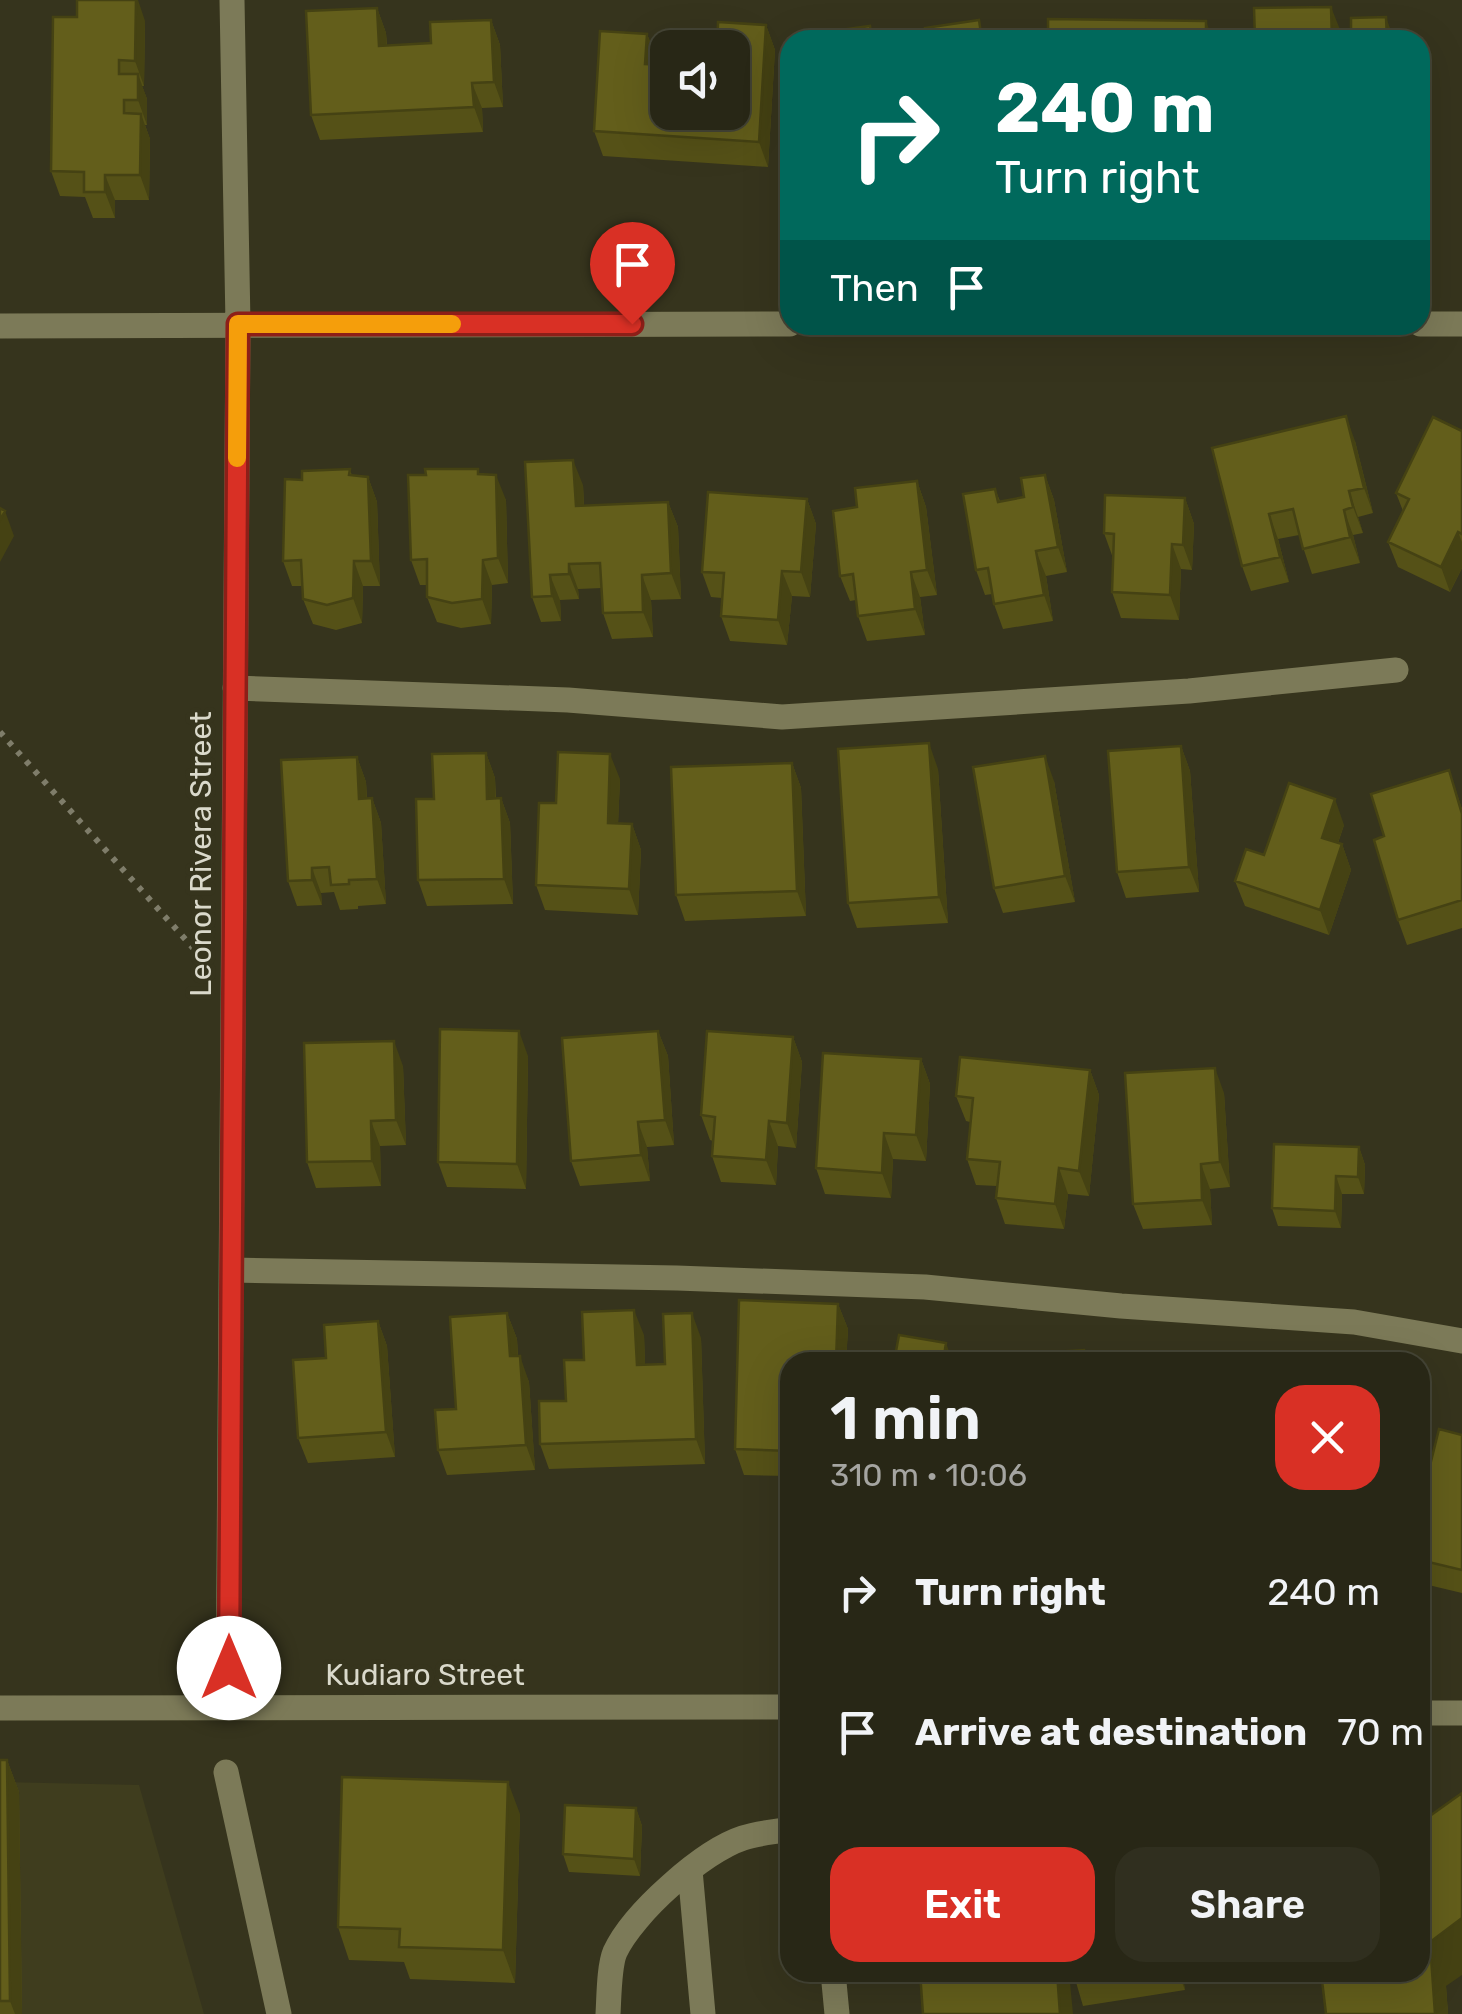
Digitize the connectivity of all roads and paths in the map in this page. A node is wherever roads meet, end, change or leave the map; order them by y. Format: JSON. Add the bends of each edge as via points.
{"nodes":[{"id":1,"x":232,"y":0,"type":"edge"},
{"id":2,"x":238,"y":324,"type":"junction"},
{"id":3,"x":780,"y":324,"type":"edge"},
{"id":4,"x":1430,"y":324,"type":"edge"},
{"id":5,"x":1462,"y":324,"type":"edge"},
{"id":6,"x":0,"y":326,"type":"edge"},
{"id":7,"x":1396,"y":670,"type":"dead end"},
{"id":8,"x":234,"y":688,"type":"junction"},
{"id":9,"x":0,"y":732,"type":"edge"},
{"id":10,"x":233,"y":992,"type":"junction"},
{"id":11,"x":232,"y":1270,"type":"junction"},
{"id":12,"x":1462,"y":1342,"type":"edge"},
{"id":13,"x":780,"y":1707,"type":"edge"},
{"id":14,"x":0,"y":1708,"type":"edge"},
{"id":15,"x":228,"y":1708,"type":"junction"},
{"id":16,"x":1430,"y":1712,"type":"edge"},
{"id":17,"x":1462,"y":1712,"type":"edge"},
{"id":18,"x":226,"y":1772,"type":"dead end"},
{"id":19,"x":780,"y":1832,"type":"edge"},
{"id":20,"x":690,"y":1870,"type":"junction"},
{"id":21,"x":834,"y":1982,"type":"edge"},
{"id":22,"x":279,"y":2014,"type":"edge"},
{"id":23,"x":608,"y":2014,"type":"edge"},
{"id":24,"x":703,"y":2014,"type":"edge"},
{"id":25,"x":837,"y":2014,"type":"edge"}],
"edges":[{"from":1,"to":2,"type":"street","name":"Leonor Rivera Street"},
{"from":2,"to":3,"type":"street"},
{"from":2,"to":6,"type":"street"},
{"from":2,"to":8,"type":"street","name":"Leonor Rivera Street"},
{"from":4,"to":5,"type":"street"},
{"from":7,"to":8,"type":"street","via":[[1189,691],[782,717],[568,700]]},
{"from":8,"to":10,"type":"street","name":"Leonor Rivera Street"},
{"from":9,"to":10,"type":"path"},
{"from":10,"to":11,"type":"street","name":"Leonor Rivera Street"},
{"from":11,"to":12,"type":"street","via":[[926,1287],[1354,1322]]},
{"from":11,"to":15,"type":"street","name":"Leonor Rivera Street"},
{"from":13,"to":15,"type":"street","name":"Kudiaro Street"},
{"from":14,"to":15,"type":"street","name":"Kudiaro Street"},
{"from":16,"to":17,"type":"street"},
{"from":18,"to":22,"type":"street"},
{"from":19,"to":20,"type":"street","via":[[741,1838]]},
{"from":20,"to":23,"type":"street","via":[[632,1926],[614,1954]]},
{"from":20,"to":24,"type":"street"},
{"from":21,"to":25,"type":"street"}]}
